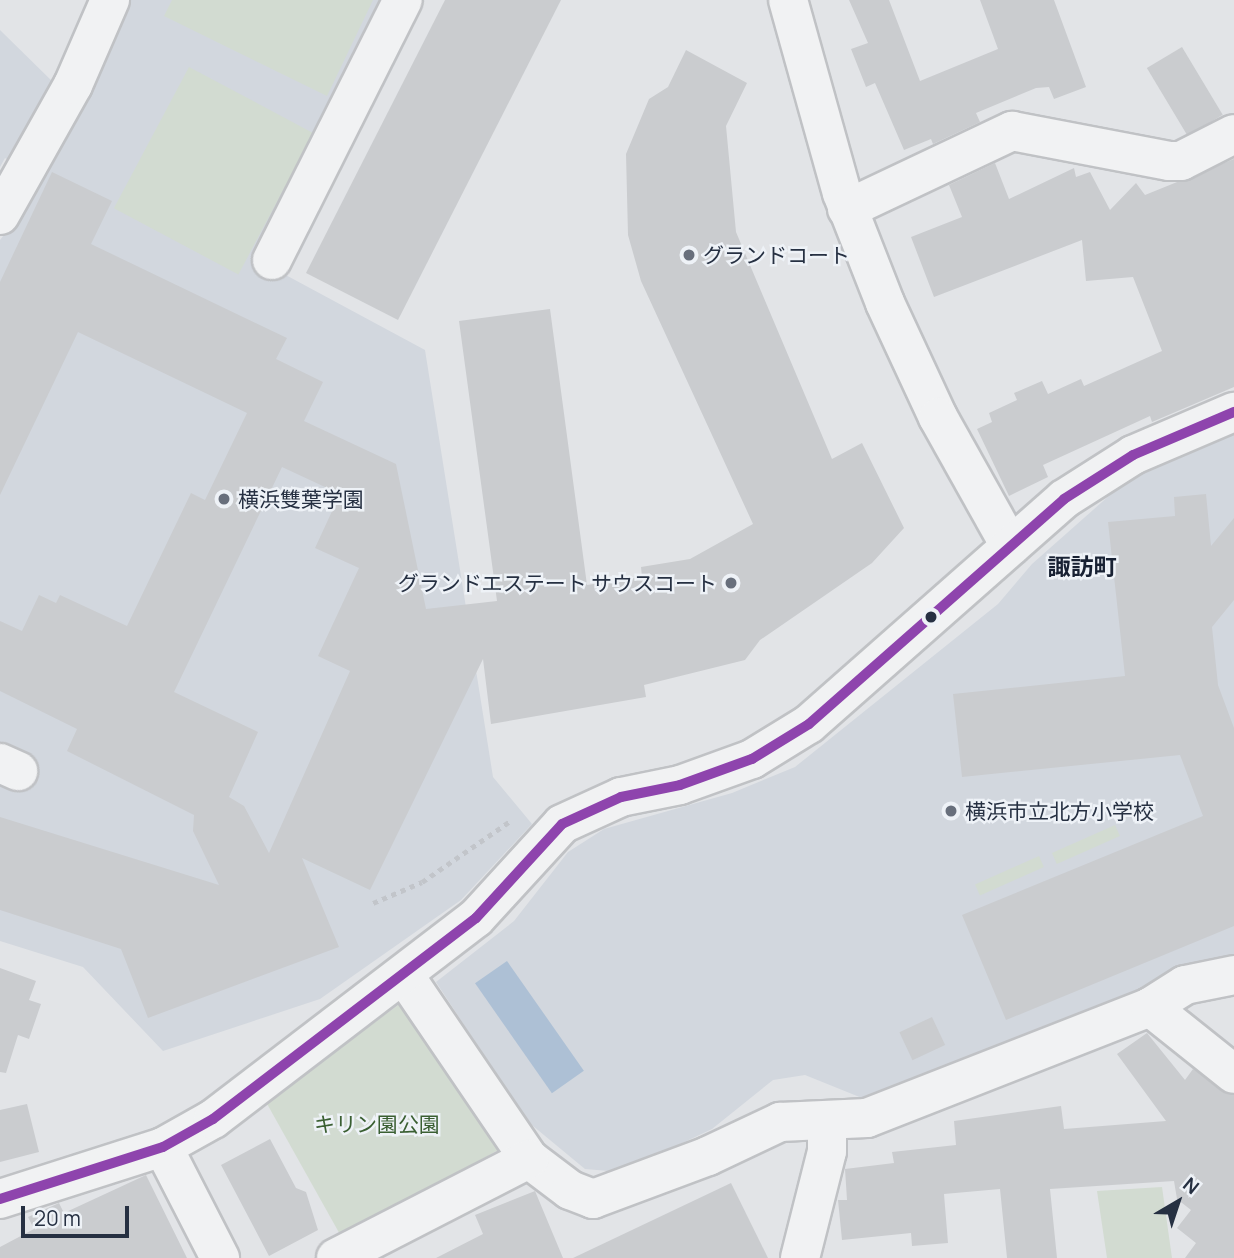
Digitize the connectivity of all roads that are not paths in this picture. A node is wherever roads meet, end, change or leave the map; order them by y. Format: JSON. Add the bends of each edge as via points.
{"nodes":[{"id":1,"x":110,"y":0,"type":"edge"},
{"id":2,"x":403,"y":0,"type":"edge"},
{"id":3,"x":788,"y":0,"type":"edge"},
{"id":4,"x":1234,"y":134,"type":"edge"},
{"id":5,"x":847,"y":209,"type":"junction"},
{"id":6,"x":0,"y":215,"type":"edge"},
{"id":7,"x":272,"y":260,"type":"dead end"},
{"id":8,"x":1234,"y":412,"type":"edge"},
{"id":9,"x":1010,"y":545,"type":"junction"},
{"id":10,"x":404,"y":975,"type":"junction"},
{"id":11,"x":1234,"y":975,"type":"edge"},
{"id":12,"x":1150,"y":1007,"type":"junction"},
{"id":13,"x":1234,"y":1074,"type":"edge"},
{"id":14,"x":827,"y":1121,"type":"junction"},
{"id":15,"x":163,"y":1147,"type":"junction"},
{"id":16,"x":529,"y":1159,"type":"junction"},
{"id":17,"x":0,"y":1199,"type":"edge"},
{"id":18,"x":220,"y":1258,"type":"edge"},
{"id":19,"x":336,"y":1258,"type":"edge"},
{"id":20,"x":800,"y":1258,"type":"edge"}],
"edges":[{"from":1,"to":6,"type":"street","via":[[73,85]]},
{"from":2,"to":7,"type":"street"},
{"from":3,"to":5,"type":"street"},
{"from":4,"to":5,"type":"street","via":[[1181,161],[1169,161],[1039,132],[1012,131]]},
{"from":5,"to":9,"type":"street","via":[[915,372]]},
{"from":8,"to":9,"type":"street","via":[[1112,468],[1064,499]]},
{"from":9,"to":10,"type":"street","via":[[931,622],[809,724],[752,759],[680,785],[621,797],[562,824],[476,918]]},
{"from":10,"to":15,"type":"street","via":[[213,1119]]},
{"from":10,"to":16,"type":"street"},
{"from":11,"to":12,"type":"street","via":[[1185,985]]},
{"from":12,"to":13,"type":"street"},
{"from":12,"to":14,"type":"street","via":[[867,1118]]},
{"from":14,"to":16,"type":"street","via":[[780,1122],[708,1157],[593,1199],[570,1190]]},
{"from":14,"to":20,"type":"street","via":[[827,1150]]},
{"from":15,"to":17,"type":"street"},
{"from":15,"to":18,"type":"street"},
{"from":16,"to":19,"type":"street"}]}
